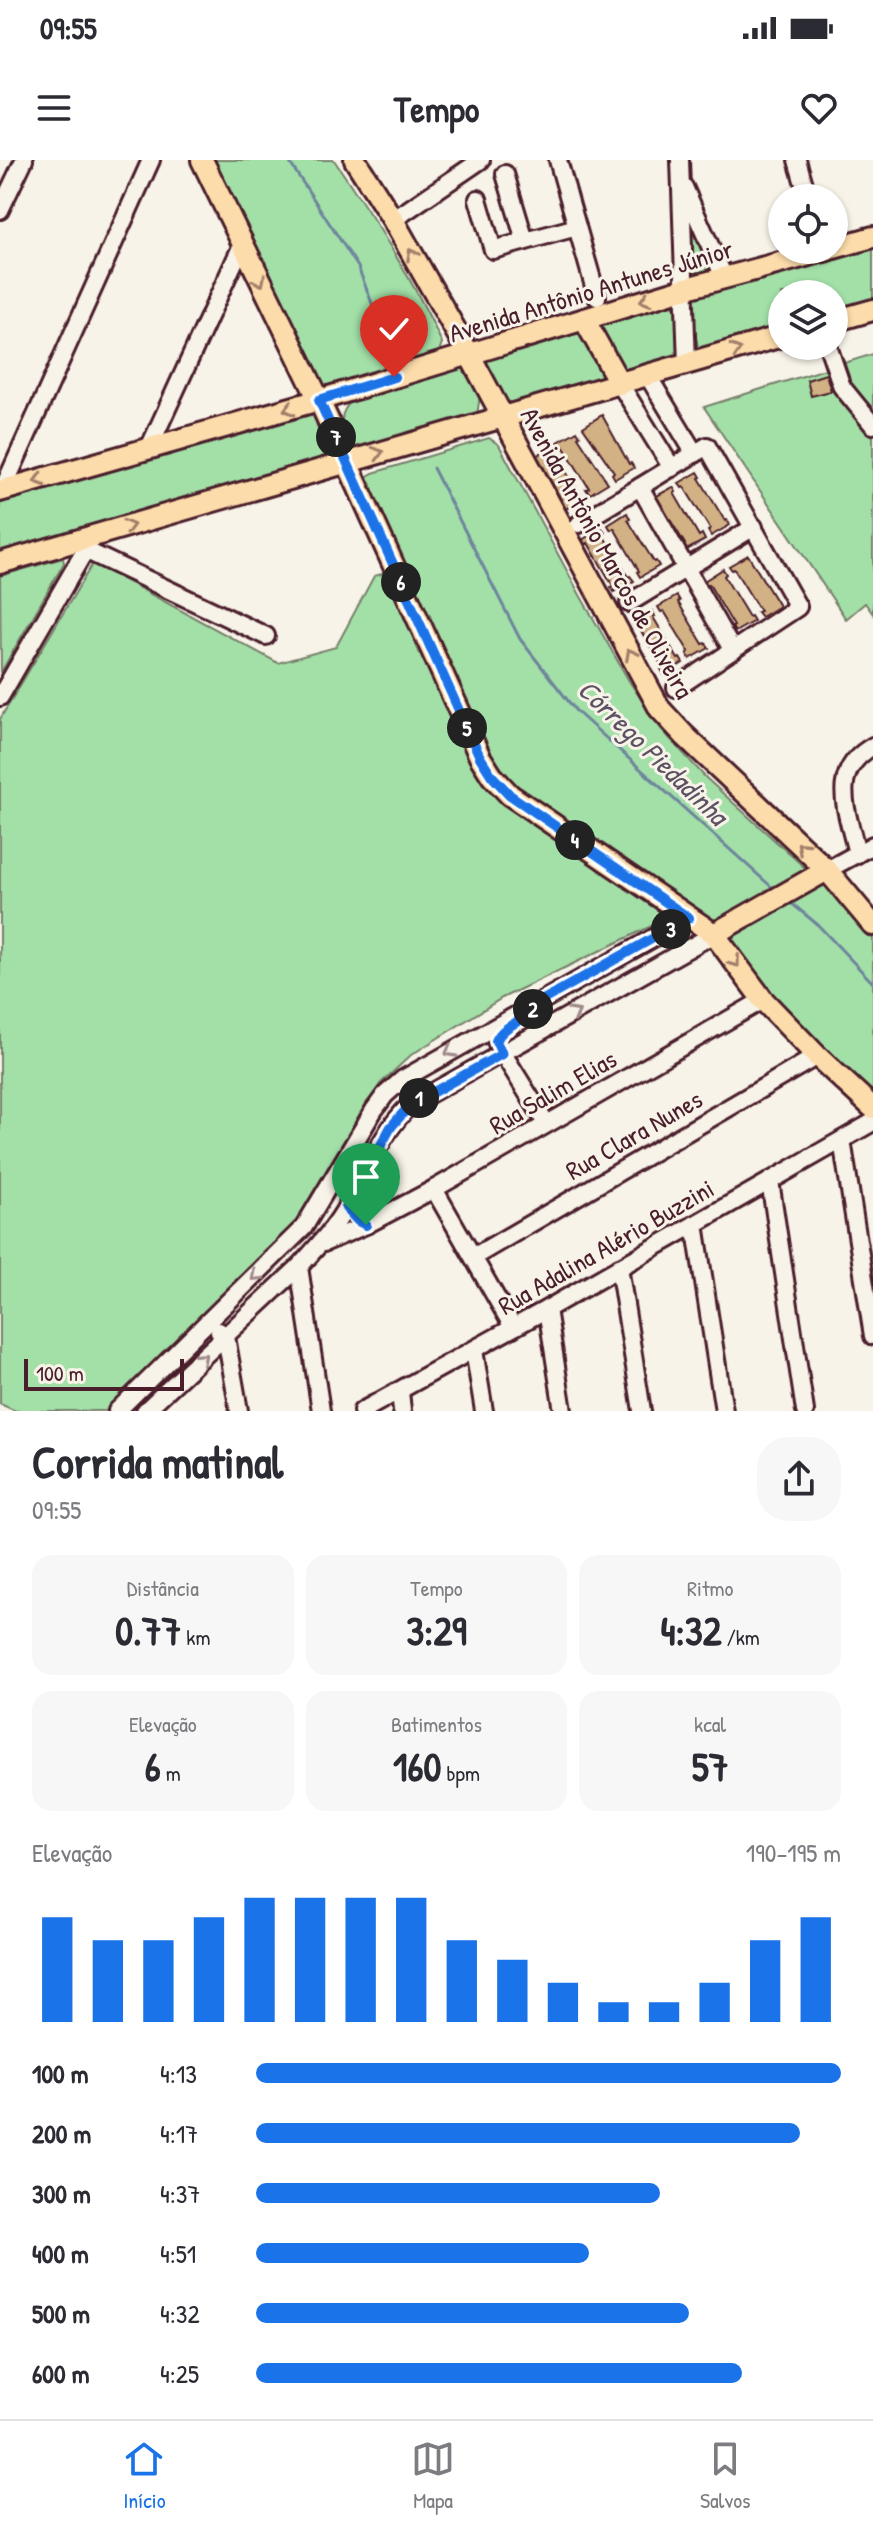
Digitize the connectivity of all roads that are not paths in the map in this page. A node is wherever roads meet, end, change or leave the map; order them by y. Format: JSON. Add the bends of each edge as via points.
{"nodes":[{"id":1,"x":24,"y":160,"type":"edge"},
{"id":2,"x":151,"y":160,"type":"edge"},
{"id":3,"x":202,"y":160,"type":"edge"},
{"id":4,"x":355,"y":160,"type":"edge"},
{"id":5,"x":481,"y":160,"type":"edge"},
{"id":6,"x":558,"y":160,"type":"edge"},
{"id":7,"x":680,"y":160,"type":"edge"},
{"id":8,"x":797,"y":160,"type":"edge"},
{"id":9,"x":505,"y":174,"type":"dead end"},
{"id":10,"x":680,"y":179,"type":"junction"},
{"id":11,"x":804,"y":184,"type":"edge"},
{"id":12,"x":478,"y":199,"type":"dead end"},
{"id":13,"x":0,"y":210,"type":"edge"},
{"id":14,"x":393,"y":220,"type":"junction"},
{"id":15,"x":577,"y":227,"type":"junction"},
{"id":16,"x":873,"y":237,"type":"edge"},
{"id":17,"x":525,"y":241,"type":"junction"},
{"id":18,"x":848,"y":244,"type":"edge"},
{"id":19,"x":242,"y":245,"type":"junction"},
{"id":20,"x":774,"y":264,"type":"edge"},
{"id":21,"x":724,"y":277,"type":"junction"},
{"id":22,"x":683,"y":289,"type":"junction"},
{"id":23,"x":597,"y":297,"type":"dead end"},
{"id":24,"x":873,"y":310,"type":"edge"},
{"id":25,"x":848,"y":317,"type":"edge"},
{"id":26,"x":584,"y":319,"type":"junction"},
{"id":27,"x":768,"y":340,"type":"edge"},
{"id":28,"x":469,"y":354,"type":"junction"},
{"id":29,"x":833,"y":360,"type":"edge"},
{"id":30,"x":687,"y":365,"type":"junction"},
{"id":31,"x":648,"y":376,"type":"junction"},
{"id":32,"x":620,"y":384,"type":"junction"},
{"id":33,"x":319,"y":400,"type":"junction"},
{"id":34,"x":502,"y":418,"type":"junction"},
{"id":35,"x":873,"y":425,"type":"edge"},
{"id":36,"x":149,"y":448,"type":"junction"},
{"id":37,"x":695,"y":454,"type":"junction"},
{"id":38,"x":347,"y":462,"type":"junction"},
{"id":39,"x":672,"y":468,"type":"junction"},
{"id":40,"x":640,"y":487,"type":"junction"},
{"id":41,"x":1,"y":491,"type":"edge"},
{"id":42,"x":579,"y":524,"type":"dead end"},
{"id":43,"x":754,"y":527,"type":"junction"},
{"id":44,"x":89,"y":544,"type":"junction"},
{"id":45,"x":0,"y":563,"type":"edge"},
{"id":46,"x":686,"y":568,"type":"junction"},
{"id":47,"x":629,"y":603,"type":"dead end"},
{"id":48,"x":266,"y":636,"type":"dead end"},
{"id":49,"x":733,"y":651,"type":"junction"},
{"id":50,"x":676,"y":688,"type":"dead end"},
{"id":51,"x":0,"y":697,"type":"edge"},
{"id":52,"x":873,"y":746,"type":"edge"},
{"id":53,"x":873,"y":845,"type":"edge"},
{"id":54,"x":857,"y":854,"type":"junction"},
{"id":55,"x":821,"y":874,"type":"junction"},
{"id":56,"x":689,"y":918,"type":"junction"},
{"id":57,"x":873,"y":925,"type":"edge"},
{"id":58,"x":720,"y":931,"type":"junction"},
{"id":59,"x":763,"y":1000,"type":"junction"},
{"id":60,"x":534,"y":1005,"type":"junction"},
{"id":61,"x":502,"y":1054,"type":"junction"},
{"id":62,"x":817,"y":1056,"type":"junction"},
{"id":63,"x":873,"y":1108,"type":"edge"},
{"id":64,"x":873,"y":1122,"type":"edge"},
{"id":65,"x":546,"y":1123,"type":"junction"},
{"id":66,"x":842,"y":1140,"type":"junction"},
{"id":67,"x":770,"y":1181,"type":"junction"},
{"id":68,"x":434,"y":1189,"type":"junction"},
{"id":69,"x":346,"y":1208,"type":"junction"},
{"id":70,"x":695,"y":1224,"type":"junction"},
{"id":71,"x":366,"y":1225,"type":"junction"},
{"id":72,"x":318,"y":1246,"type":"junction"},
{"id":73,"x":475,"y":1256,"type":"junction"},
{"id":74,"x":299,"y":1267,"type":"junction"},
{"id":75,"x":619,"y":1267,"type":"junction"},
{"id":76,"x":547,"y":1309,"type":"junction"},
{"id":77,"x":209,"y":1321,"type":"junction"},
{"id":78,"x":513,"y":1327,"type":"junction"},
{"id":79,"x":873,"y":1336,"type":"edge"},
{"id":80,"x":226,"y":1337,"type":"junction"},
{"id":81,"x":474,"y":1350,"type":"junction"},
{"id":82,"x":400,"y":1391,"type":"junction"},
{"id":83,"x":153,"y":1407,"type":"edge"},
{"id":84,"x":117,"y":1411,"type":"edge"},
{"id":85,"x":239,"y":1411,"type":"edge"},
{"id":86,"x":321,"y":1411,"type":"edge"},
{"id":87,"x":362,"y":1411,"type":"edge"},
{"id":88,"x":402,"y":1411,"type":"edge"},
{"id":89,"x":484,"y":1411,"type":"edge"},
{"id":90,"x":563,"y":1411,"type":"edge"},
{"id":91,"x":642,"y":1411,"type":"edge"},
{"id":92,"x":724,"y":1411,"type":"edge"},
{"id":93,"x":805,"y":1411,"type":"edge"}],
"edges":[{"from":1,"to":13,"type":"street"},
{"from":2,"to":41,"type":"street"},
{"from":3,"to":19,"type":"main road"},
{"from":4,"to":14,"type":"main road","name":"Avenida Antônio Marcos de Oliveira"},
{"from":5,"to":14,"type":"street"},
{"from":6,"to":15,"type":"street"},
{"from":7,"to":10,"type":"street"},
{"from":8,"to":11,"type":"street"},
{"from":9,"to":17,"type":"street"},
{"from":10,"to":21,"type":"street"},
{"from":10,"to":22,"type":"street"},
{"from":12,"to":17,"type":"street","via":[[493,250]]},
{"from":28,"to":14,"type":"main road","name":"Avenida Antônio Marcos de Oliveira","one_way":true},
{"from":15,"to":17,"type":"street"},
{"from":15,"to":23,"type":"street"},
{"from":16,"to":18,"type":"main road","name":"Avenida Antônio Antunes Júnior"},
{"from":19,"to":33,"type":"main road","one_way":true},
{"from":19,"to":36,"type":"street"},
{"from":20,"to":21,"type":"main road","name":"Avenida Antônio Antunes Júnior"},
{"from":21,"to":22,"type":"main road","name":"Avenida Antônio Antunes Júnior"},
{"from":22,"to":26,"type":"main road","name":"Avenida Antônio Antunes Júnior","one_way":true},
{"from":22,"to":30,"type":"street"},
{"from":24,"to":25,"type":"main road"},
{"from":26,"to":28,"type":"main road","name":"Avenida Antônio Antunes Júnior"},
{"from":26,"to":32,"type":"main road"},
{"from":30,"to":27,"type":"main road","one_way":true},
{"from":28,"to":33,"type":"main road","name":"Avenida Antônio Antunes Júnior"},
{"from":28,"to":34,"type":"main road","name":"Avenida Antônio Marcos de Oliveira"},
{"from":29,"to":35,"type":"street","via":[[842,387]]},
{"from":30,"to":31,"type":"main road"},
{"from":31,"to":32,"type":"main road"},
{"from":31,"to":37,"type":"street"},
{"from":32,"to":34,"type":"main road"},
{"from":32,"to":39,"type":"street"},
{"from":33,"to":36,"type":"main road","name":"Avenida Antônio Antunes Júnior","one_way":true},
{"from":33,"to":38,"type":"main road"},
{"from":38,"to":34,"type":"main road","one_way":true},
{"from":55,"to":34,"type":"main road","name":"Avenida Antônio Marcos de Oliveira","one_way":true,"via":[[660,709]]},
{"from":36,"to":41,"type":"main road","name":"Avenida Antônio Antunes Júnior","one_way":true},
{"from":37,"to":39,"type":"street"},
{"from":37,"to":43,"type":"street","via":[[707,446]]},
{"from":44,"to":38,"type":"main road","one_way":true},
{"from":38,"to":56,"type":"main road","via":[[492,776],[510,795]]},
{"from":39,"to":40,"type":"street"},
{"from":40,"to":42,"type":"street"},
{"from":40,"to":46,"type":"street"},
{"from":43,"to":46,"type":"street"},
{"from":43,"to":49,"type":"street","via":[[798,607]]},
{"from":44,"to":45,"type":"main road"},
{"from":44,"to":48,"type":"street"},
{"from":44,"to":51,"type":"street"},
{"from":46,"to":47,"type":"street"},
{"from":46,"to":49,"type":"street"},
{"from":49,"to":50,"type":"street"},
{"from":52,"to":54,"type":"street","via":[[854,760],[844,779]]},
{"from":53,"to":54,"type":"street"},
{"from":54,"to":55,"type":"street"},
{"from":55,"to":57,"type":"main road","name":"Avenida Antônio Marcos de Oliveira"},
{"from":55,"to":58,"type":"main road"},
{"from":56,"to":58,"type":"main road"},
{"from":56,"to":60,"type":"street"},
{"from":58,"to":59,"type":"main road","one_way":true},
{"from":61,"to":58,"type":"street","one_way":true},
{"from":59,"to":62,"type":"main road"},
{"from":59,"to":65,"type":"street","name":"Rua Salim Elias"},
{"from":60,"to":61,"type":"street","via":[[528,1017],[499,1035]]},
{"from":60,"to":77,"type":"street","one_way":true,"via":[[421,1068],[385,1095],[310,1220]]},
{"from":61,"to":65,"type":"street"},
{"from":61,"to":69,"type":"street","via":[[410,1105],[391,1127]]},
{"from":62,"to":63,"type":"main road"},
{"from":62,"to":73,"type":"street","name":"Rua Clara Nunes"},
{"from":64,"to":66,"type":"street","name":"Rua Adalina Alério Buzzini"},
{"from":65,"to":68,"type":"street","name":"Rua Salim Elias"},
{"from":66,"to":67,"type":"street","name":"Rua Adalina Alério Buzzini"},
{"from":66,"to":79,"type":"street"},
{"from":67,"to":70,"type":"street","name":"Rua Adalina Alério Buzzini"},
{"from":67,"to":93,"type":"street"},
{"from":68,"to":71,"type":"street","name":"Rua Salim Elias"},
{"from":68,"to":73,"type":"street"},
{"from":69,"to":71,"type":"street"},
{"from":69,"to":72,"type":"street"},
{"from":70,"to":75,"type":"street","name":"Rua Adalina Alério Buzzini"},
{"from":70,"to":92,"type":"street"},
{"from":71,"to":72,"type":"street","name":"Rua Salim Elias"},
{"from":72,"to":74,"type":"street"},
{"from":73,"to":78,"type":"street"},
{"from":74,"to":80,"type":"street"},
{"from":74,"to":86,"type":"street"},
{"from":75,"to":76,"type":"street","name":"Rua Adalina Alério Buzzini"},
{"from":75,"to":91,"type":"street"},
{"from":76,"to":78,"type":"street","name":"Rua Adalina Alério Buzzini"},
{"from":76,"to":90,"type":"street"},
{"from":77,"to":80,"type":"street"},
{"from":77,"to":84,"type":"street"},
{"from":78,"to":81,"type":"street","name":"Rua Adalina Alério Buzzini"},
{"from":83,"to":80,"type":"street","one_way":true},
{"from":80,"to":85,"type":"street"},
{"from":81,"to":82,"type":"street","name":"Rua Adalina Alério Buzzini"},
{"from":81,"to":89,"type":"street"},
{"from":82,"to":87,"type":"street","name":"Rua Adalina Alério Buzzini"},
{"from":82,"to":88,"type":"street"}]}
